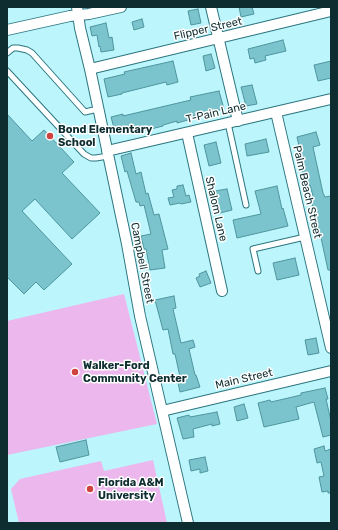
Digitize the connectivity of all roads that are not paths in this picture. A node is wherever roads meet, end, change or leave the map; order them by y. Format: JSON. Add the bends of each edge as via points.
{"nodes":[{"id":1,"x":121,"y":7,"type":"edge"},
{"id":2,"x":211,"y":7,"type":"edge"},
{"id":3,"x":78,"y":11,"type":"edge"},
{"id":4,"x":331,"y":11,"type":"edge"},
{"id":5,"x":7,"y":30,"type":"edge"},
{"id":6,"x":218,"y":39,"type":"junction"},
{"id":7,"x":7,"y":53,"type":"edge"},
{"id":8,"x":90,"y":69,"type":"junction"},
{"id":9,"x":7,"y":72,"type":"edge"},
{"id":10,"x":331,"y":99,"type":"edge"},
{"id":11,"x":98,"y":109,"type":"junction"},
{"id":12,"x":276,"y":112,"type":"junction"},
{"id":13,"x":233,"y":122,"type":"junction"},
{"id":14,"x":187,"y":133,"type":"junction"},
{"id":15,"x":108,"y":154,"type":"junction"},
{"id":16,"x":246,"y":205,"type":"dead end"},
{"id":17,"x":305,"y":237,"type":"junction"},
{"id":18,"x":258,"y":271,"type":"dead end"},
{"id":19,"x":222,"y":291,"type":"dead end"},
{"id":20,"x":331,"y":348,"type":"edge"},
{"id":21,"x":331,"y":371,"type":"edge"},
{"id":22,"x":162,"y":411,"type":"junction"},
{"id":23,"x":188,"y":523,"type":"edge"}],
"edges":[{"from":1,"to":3,"type":"street","via":[[89,14]]},
{"from":2,"to":6,"type":"street"},
{"from":3,"to":5,"type":"street","via":[[70,16]]},
{"from":3,"to":8,"type":"street","name":"Campbell Street"},
{"from":4,"to":6,"type":"street","name":"Flipper Street"},
{"from":6,"to":8,"type":"street","name":"Flipper Street"},
{"from":6,"to":13,"type":"street"},
{"from":7,"to":11,"type":"lane","via":[[13,48],[18,48],[32,53],[84,112]]},
{"from":8,"to":11,"type":"street","name":"Campbell Street"},
{"from":9,"to":15,"type":"lane","via":[[84,154],[91,158]]},
{"from":10,"to":12,"type":"street","name":"T-Pain Lane"},
{"from":11,"to":15,"type":"street","name":"Campbell Street"},
{"from":12,"to":13,"type":"street","name":"T-Pain Lane"},
{"from":12,"to":17,"type":"street","name":"Palm Beach Street"},
{"from":13,"to":14,"type":"street","name":"T-Pain Lane"},
{"from":13,"to":16,"type":"lane"},
{"from":14,"to":15,"type":"street","name":"T-Pain Lane"},
{"from":14,"to":19,"type":"street","name":"Shalom Lane"},
{"from":15,"to":22,"type":"street","name":"Campbell Street"},
{"from":17,"to":18,"type":"lane","via":[[253,249]]},
{"from":17,"to":20,"type":"street","name":"Palm Beach Street"},
{"from":21,"to":22,"type":"street","name":"Main Street"},
{"from":22,"to":23,"type":"street","name":"Campbell Street"}]}
